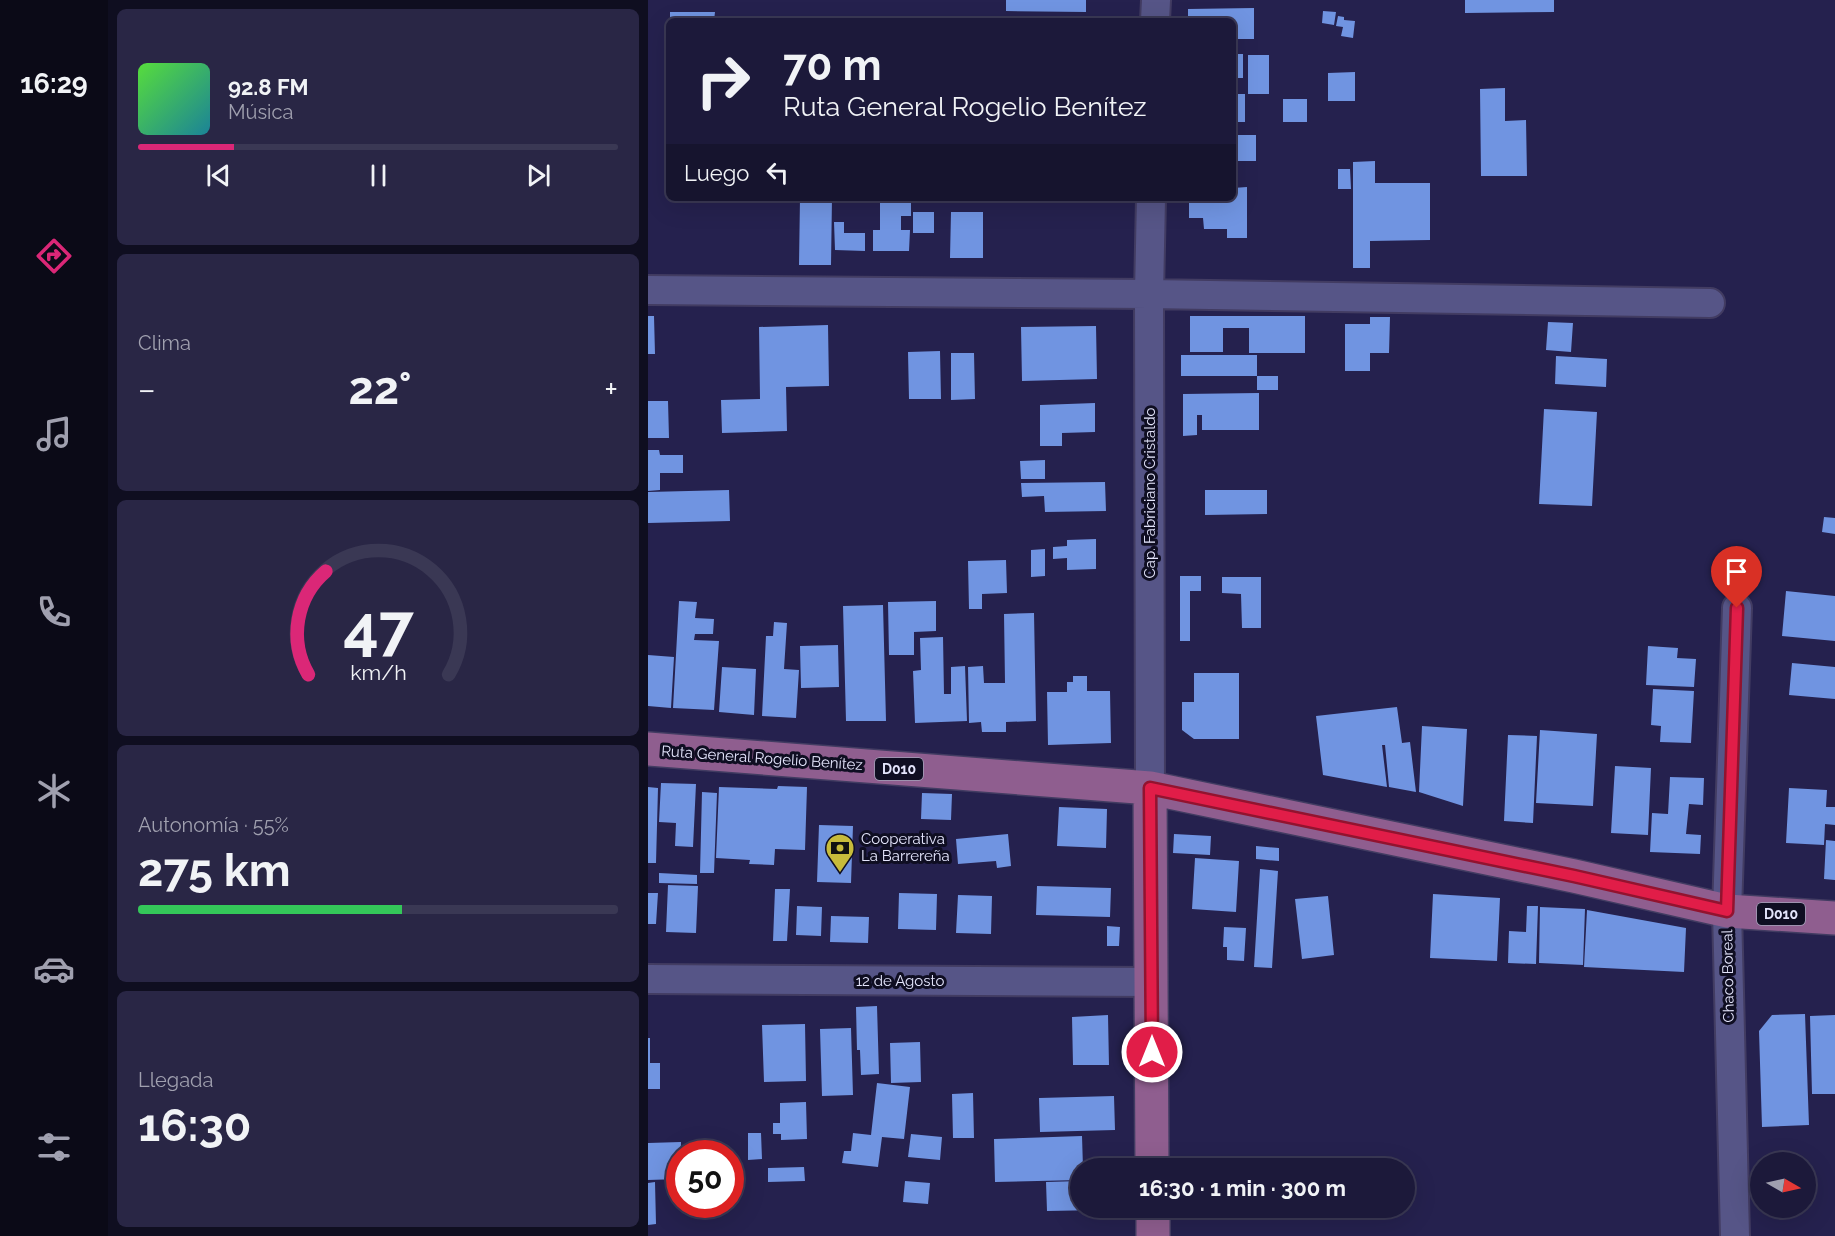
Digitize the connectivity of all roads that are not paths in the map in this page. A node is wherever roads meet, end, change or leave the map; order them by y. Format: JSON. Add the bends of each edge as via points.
{"nodes":[{"id":1,"x":1156,"y":0,"type":"edge"},
{"id":2,"x":1155,"y":18,"type":"edge"},
{"id":3,"x":1151,"y":201,"type":"edge"},
{"id":4,"x":648,"y":290,"type":"edge"},
{"id":5,"x":1149,"y":294,"type":"junction"},
{"id":6,"x":1710,"y":303,"type":"dead end"},
{"id":7,"x":1737,"y":608,"type":"dead end"},
{"id":8,"x":648,"y":749,"type":"edge"},
{"id":9,"x":1150,"y":788,"type":"junction"},
{"id":10,"x":1727,"y":911,"type":"junction"},
{"id":11,"x":1835,"y":918,"type":"edge"},
{"id":12,"x":648,"y":979,"type":"edge"},
{"id":13,"x":1151,"y":982,"type":"junction"},
{"id":14,"x":1152,"y":1158,"type":"edge"},
{"id":15,"x":1153,"y":1218,"type":"edge"},
{"id":16,"x":1153,"y":1236,"type":"edge"},
{"id":17,"x":1735,"y":1236,"type":"edge"}],
"edges":[{"from":1,"to":2,"type":"street"},
{"from":3,"to":5,"type":"street","name":"Cap. Fabriciano Cristaldo"},
{"from":4,"to":5,"type":"street"},
{"from":5,"to":6,"type":"street"},
{"from":5,"to":9,"type":"street","name":"Cap. Fabriciano Cristaldo"},
{"from":7,"to":10,"type":"street","name":"Chaco Boreal"},
{"from":8,"to":9,"type":"main road","name":"Ruta General Rogelio Benítez","number":"D010"},
{"from":9,"to":10,"type":"main road","name":"Ruta General Rogelio Benítez","number":"D010"},
{"from":9,"to":13,"type":"main road"},
{"from":10,"to":11,"type":"main road","name":"Ruta General Rogelio Benítez","number":"D010"},
{"from":10,"to":17,"type":"street","name":"Chaco Boreal"},
{"from":12,"to":13,"type":"street","name":"12 de Agosto"},
{"from":13,"to":14,"type":"main road"},
{"from":15,"to":16,"type":"main road"}]}
